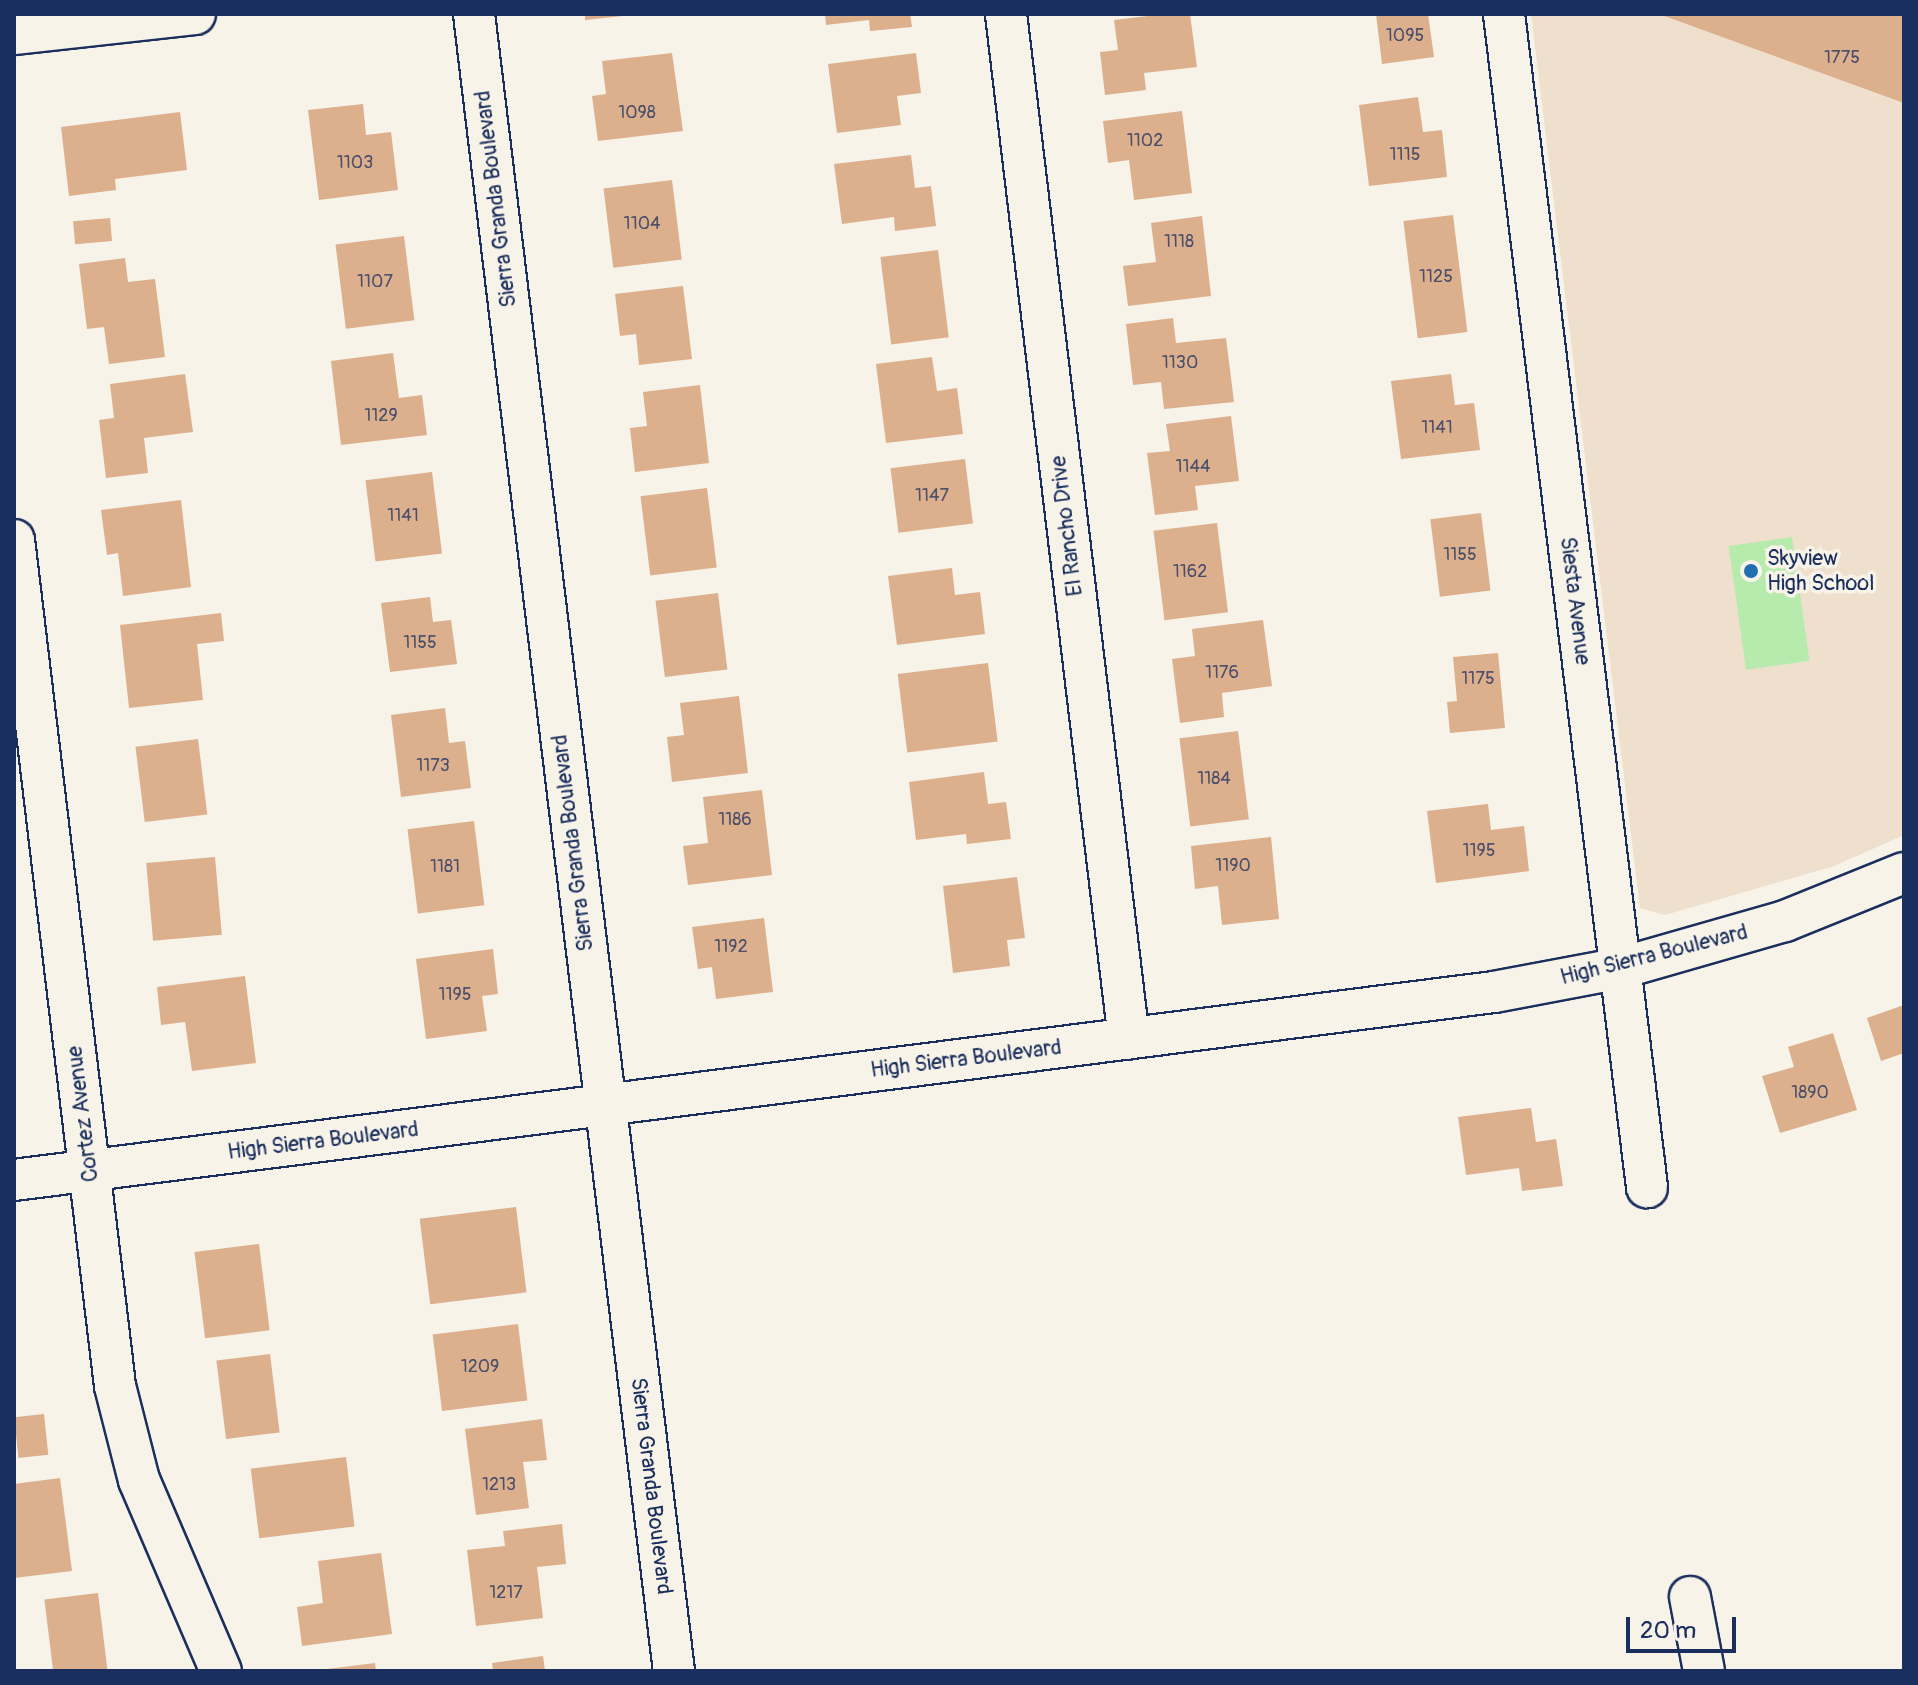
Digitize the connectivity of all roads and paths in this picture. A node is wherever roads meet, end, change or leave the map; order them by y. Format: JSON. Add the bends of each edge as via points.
{"nodes":[{"id":1,"x":195,"y":14,"type":"edge"},
{"id":2,"x":474,"y":14,"type":"edge"},
{"id":3,"x":1006,"y":14,"type":"edge"},
{"id":4,"x":1504,"y":14,"type":"edge"},
{"id":5,"x":14,"y":34,"type":"edge"},
{"id":6,"x":14,"y":540,"type":"edge"},
{"id":7,"x":1904,"y":873,"type":"edge"},
{"id":8,"x":1621,"y":968,"type":"junction"},
{"id":9,"x":1129,"y":1039,"type":"junction"},
{"id":10,"x":604,"y":1105,"type":"junction"},
{"id":11,"x":90,"y":1171,"type":"junction"},
{"id":12,"x":14,"y":1180,"type":"edge"},
{"id":13,"x":1647,"y":1187,"type":"dead end"},
{"id":14,"x":1690,"y":1597,"type":"dead end"},
{"id":15,"x":221,"y":1671,"type":"edge"},
{"id":16,"x":674,"y":1671,"type":"edge"},
{"id":17,"x":1704,"y":1671,"type":"edge"}],
"edges":[{"from":1,"to":5,"type":"street"},
{"from":2,"to":10,"type":"street","name":"Sierra Granda Boulevard"},
{"from":3,"to":9,"type":"street","name":"El Rancho Drive"},
{"from":4,"to":8,"type":"street","name":"Siesta Avenue"},
{"from":6,"to":11,"type":"street","name":"Cortez Avenue"},
{"from":7,"to":8,"type":"street","name":"High Sierra Boulevard","via":[[1785,921]]},
{"from":8,"to":9,"type":"street","name":"High Sierra Boulevard","via":[[1494,992]]},
{"from":8,"to":13,"type":"street","name":"Siesta Avenue"},
{"from":9,"to":10,"type":"street","name":"High Sierra Boulevard"},
{"from":10,"to":11,"type":"street","name":"High Sierra Boulevard"},
{"from":10,"to":16,"type":"street","name":"Sierra Granda Boulevard"},
{"from":11,"to":12,"type":"street","name":"High Sierra Boulevard"},
{"from":11,"to":15,"type":"street","name":"Cortez Avenue","via":[[115,1386],[139,1480]]},
{"from":14,"to":17,"type":"street"}]}
